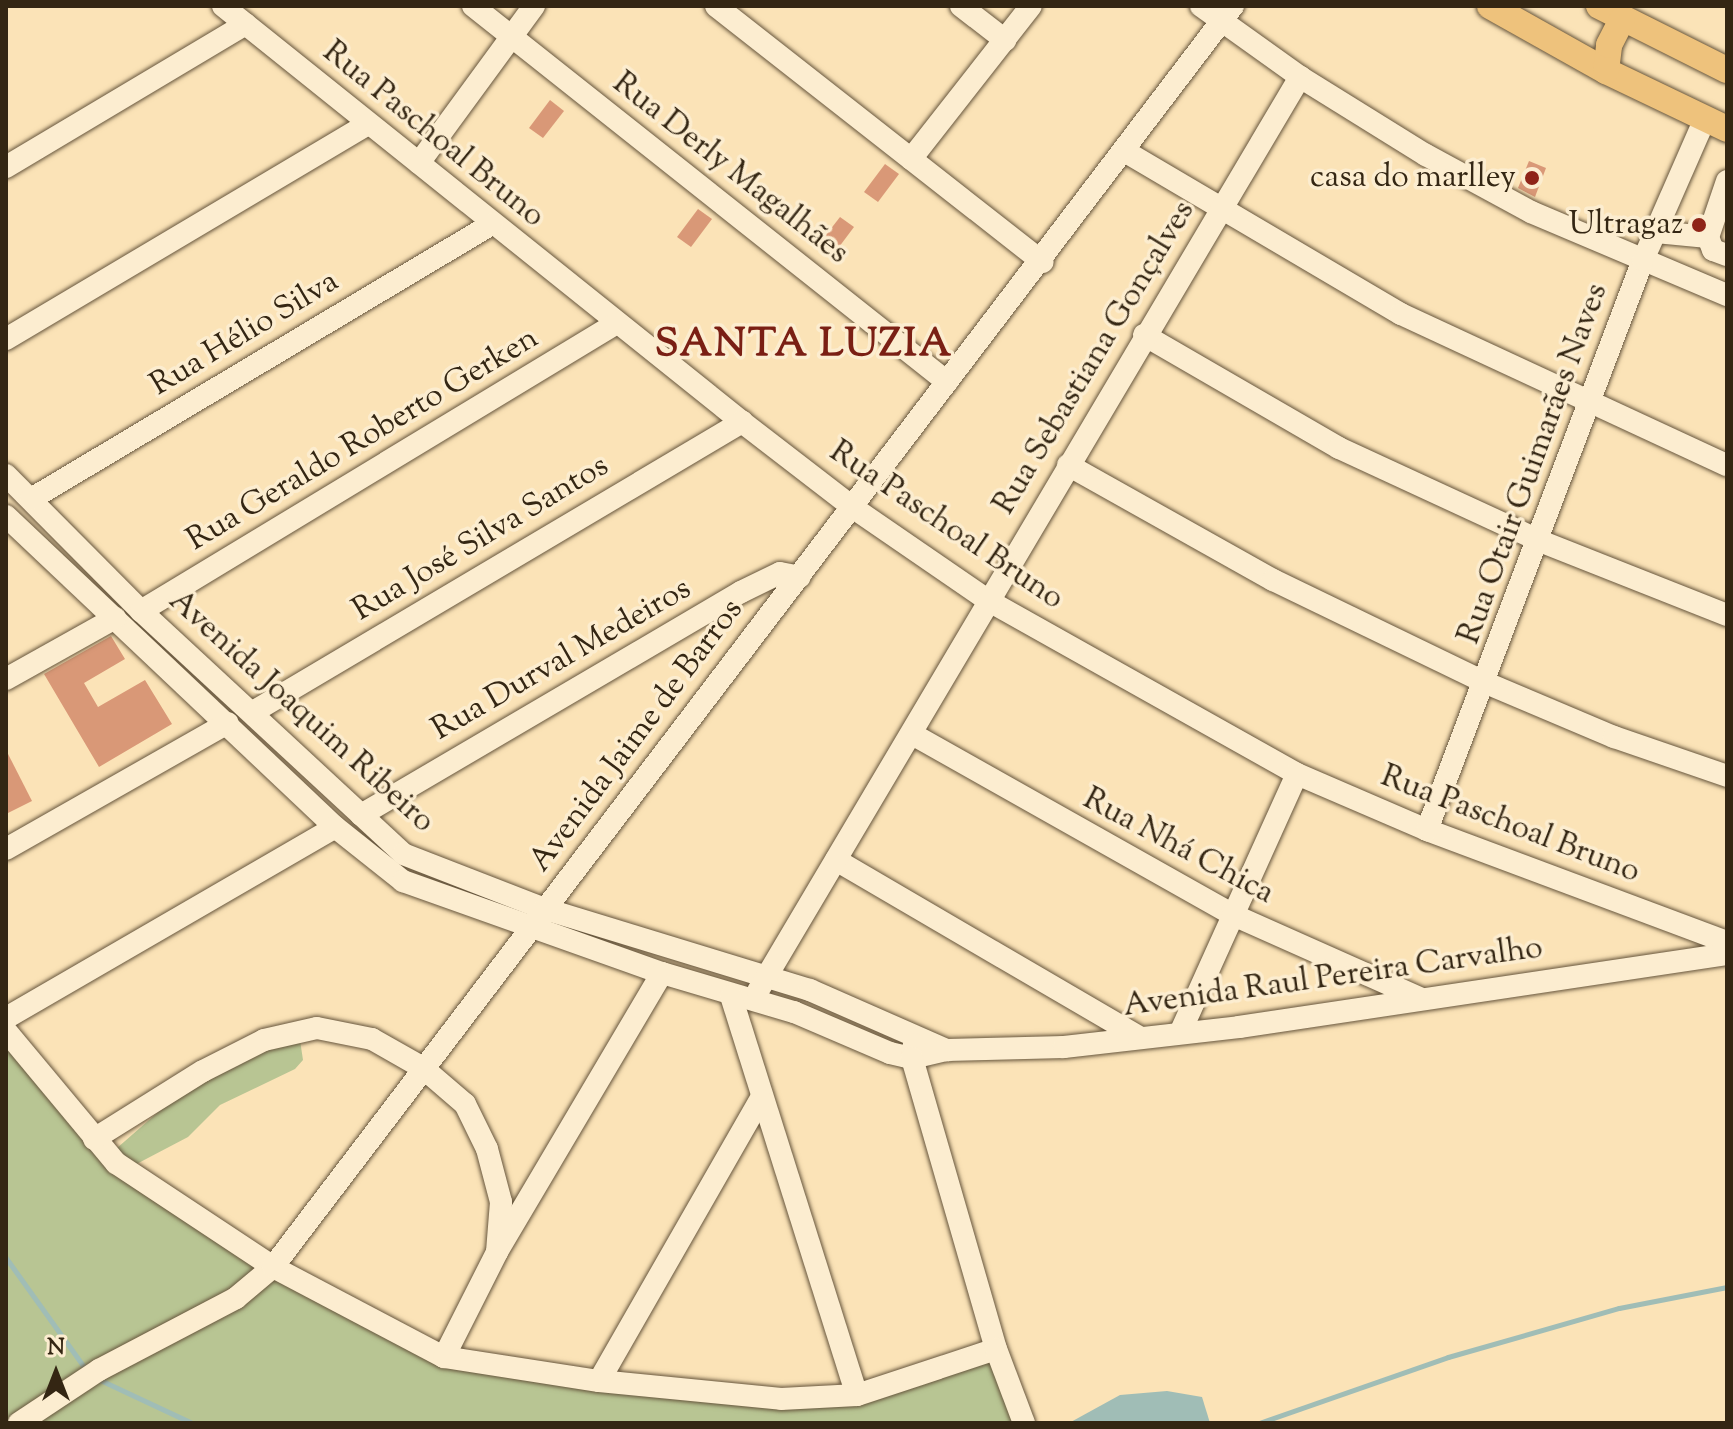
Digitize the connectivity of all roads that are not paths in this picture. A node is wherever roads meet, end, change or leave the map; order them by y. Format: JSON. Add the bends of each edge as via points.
{"nodes":[{"id":1,"x":223,"y":6,"type":"edge"},
{"id":2,"x":473,"y":6,"type":"edge"},
{"id":3,"x":534,"y":6,"type":"edge"},
{"id":4,"x":716,"y":6,"type":"edge"},
{"id":5,"x":961,"y":6,"type":"edge"},
{"id":6,"x":1031,"y":6,"type":"edge"},
{"id":7,"x":1201,"y":6,"type":"edge"},
{"id":8,"x":1490,"y":6,"type":"edge"},
{"id":9,"x":1599,"y":6,"type":"edge"},
{"id":10,"x":1619,"y":13,"type":"edge"},
{"id":11,"x":1227,"y":14,"type":"edge"},
{"id":12,"x":246,"y":24,"type":"junction"},
{"id":13,"x":512,"y":37,"type":"junction"},
{"id":14,"x":1005,"y":40,"type":"junction"},
{"id":15,"x":1727,"y":70,"type":"edge"},
{"id":16,"x":1606,"y":71,"type":"junction"},
{"id":17,"x":1300,"y":77,"type":"junction"},
{"id":18,"x":366,"y":125,"type":"junction"},
{"id":19,"x":1715,"y":125,"type":"edge"},
{"id":20,"x":1126,"y":152,"type":"junction"},
{"id":21,"x":911,"y":159,"type":"junction"},
{"id":22,"x":419,"y":163,"type":"junction"},
{"id":23,"x":6,"y":167,"type":"edge"},
{"id":24,"x":1727,"y":181,"type":"edge"},
{"id":25,"x":1221,"y":208,"type":"junction"},
{"id":26,"x":492,"y":224,"type":"junction"},
{"id":27,"x":1656,"y":232,"type":"junction"},
{"id":28,"x":1708,"y":237,"type":"junction"},
{"id":29,"x":1727,"y":255,"type":"edge"},
{"id":30,"x":1643,"y":260,"type":"junction"},
{"id":31,"x":1042,"y":262,"type":"junction"},
{"id":32,"x":1727,"y":295,"type":"edge"},
{"id":33,"x":617,"y":323,"type":"junction"},
{"id":34,"x":1144,"y":335,"type":"junction"},
{"id":35,"x":6,"y":339,"type":"edge"},
{"id":36,"x":947,"y":382,"type":"junction"},
{"id":37,"x":1591,"y":404,"type":"junction"},
{"id":38,"x":742,"y":422,"type":"junction"},
{"id":39,"x":1068,"y":465,"type":"junction"},
{"id":40,"x":1727,"y":465,"type":"edge"},
{"id":41,"x":6,"y":475,"type":"edge"},
{"id":42,"x":31,"y":499,"type":"junction"},
{"id":43,"x":855,"y":509,"type":"junction"},
{"id":44,"x":6,"y":516,"type":"edge"},
{"id":45,"x":1540,"y":541,"type":"junction"},
{"id":46,"x":800,"y":577,"type":"junction"},
{"id":47,"x":989,"y":601,"type":"junction"},
{"id":48,"x":141,"y":611,"type":"junction"},
{"id":49,"x":1727,"y":615,"type":"edge"},
{"id":50,"x":115,"y":618,"type":"junction"},
{"id":51,"x":6,"y":679,"type":"edge"},
{"id":52,"x":1486,"y":683,"type":"junction"},
{"id":53,"x":253,"y":712,"type":"junction"},
{"id":54,"x":228,"y":723,"type":"junction"},
{"id":55,"x":912,"y":734,"type":"junction"},
{"id":56,"x":1297,"y":774,"type":"junction"},
{"id":57,"x":1727,"y":776,"type":"edge"},
{"id":58,"x":361,"y":815,"type":"junction"},
{"id":59,"x":335,"y":827,"type":"junction"},
{"id":60,"x":1427,"y":830,"type":"junction"},
{"id":61,"x":6,"y":849,"type":"edge"},
{"id":62,"x":836,"y":860,"type":"junction"},
{"id":63,"x":545,"y":909,"type":"junction"},
{"id":64,"x":1231,"y":914,"type":"junction"},
{"id":65,"x":528,"y":928,"type":"junction"},
{"id":66,"x":1727,"y":942,"type":"edge"},
{"id":67,"x":1727,"y":954,"type":"edge"},
{"id":68,"x":662,"y":973,"type":"junction"},
{"id":69,"x":764,"y":978,"type":"junction"},
{"id":70,"x":731,"y":996,"type":"junction"},
{"id":71,"x":1423,"y":999,"type":"junction"},
{"id":72,"x":753,"y":1003,"type":"junction"},
{"id":73,"x":6,"y":1018,"type":"edge"},
{"id":74,"x":6,"y":1031,"type":"edge"},
{"id":75,"x":1180,"y":1033,"type":"junction"},
{"id":76,"x":915,"y":1035,"type":"junction"},
{"id":77,"x":1139,"y":1037,"type":"junction"},
{"id":78,"x":947,"y":1050,"type":"junction"},
{"id":79,"x":912,"y":1058,"type":"junction"},
{"id":80,"x":423,"y":1068,"type":"junction"},
{"id":81,"x":760,"y":1100,"type":"junction"},
{"id":82,"x":94,"y":1139,"type":"junction"},
{"id":83,"x":497,"y":1252,"type":"junction"},
{"id":84,"x":273,"y":1267,"type":"junction"},
{"id":85,"x":996,"y":1349,"type":"junction"},
{"id":86,"x":444,"y":1357,"type":"junction"},
{"id":87,"x":599,"y":1381,"type":"junction"},
{"id":88,"x":857,"y":1395,"type":"junction"},
{"id":89,"x":19,"y":1423,"type":"edge"},
{"id":90,"x":1024,"y":1423,"type":"edge"}],
"edges":[{"from":1,"to":12,"type":"street","name":"Rua Paschoal Bruno"},
{"from":2,"to":13,"type":"street","name":"Rua Derly Magalhães"},
{"from":3,"to":13,"type":"street"},
{"from":4,"to":21,"type":"street"},
{"from":5,"to":14,"type":"street"},
{"from":6,"to":14,"type":"street"},
{"from":7,"to":11,"type":"street"},
{"from":8,"to":16,"type":"main road"},
{"from":9,"to":10,"type":"main road"},
{"from":10,"to":15,"type":"main road"},
{"from":10,"to":16,"type":"main road"},
{"from":11,"to":17,"type":"street"},
{"from":11,"to":20,"type":"street","name":"Avenida Jaime de Barros"},
{"from":12,"to":18,"type":"street","name":"Rua Paschoal Bruno"},
{"from":12,"to":23,"type":"street"},
{"from":13,"to":22,"type":"street"},
{"from":13,"to":36,"type":"street","name":"Rua Derly Magalhães"},
{"from":14,"to":21,"type":"street"},
{"from":16,"to":19,"type":"main road"},
{"from":17,"to":25,"type":"street","name":"Rua Sebastiana Gonçalves"},
{"from":17,"to":30,"type":"street","via":[[1518,205]]},
{"from":18,"to":22,"type":"street","name":"Rua Paschoal Bruno"},
{"from":18,"to":35,"type":"street"},
{"from":19,"to":27,"type":"street","name":"Rua Otair Guimarães Naves"},
{"from":20,"to":25,"type":"street"},
{"from":20,"to":31,"type":"street","name":"Avenida Jaime de Barros"},
{"from":21,"to":31,"type":"street"},
{"from":22,"to":26,"type":"street","name":"Rua Paschoal Bruno"},
{"from":24,"to":28,"type":"street"},
{"from":25,"to":34,"type":"street","name":"Rua Sebastiana Gonçalves"},
{"from":25,"to":37,"type":"street","via":[[1401,314]]},
{"from":26,"to":33,"type":"street","name":"Rua Paschoal Bruno"},
{"from":26,"to":42,"type":"street","name":"Rua Hélio Silva"},
{"from":27,"to":28,"type":"street"},
{"from":27,"to":30,"type":"street","name":"Rua Otair Guimarães Naves"},
{"from":28,"to":29,"type":"street","via":[[1713,250]]},
{"from":30,"to":32,"type":"street"},
{"from":30,"to":37,"type":"street","name":"Rua Otair Guimarães Naves"},
{"from":31,"to":36,"type":"street","name":"Avenida Jaime de Barros"},
{"from":33,"to":38,"type":"street","name":"Rua Paschoal Bruno"},
{"from":33,"to":48,"type":"street","name":"Rua Geraldo Roberto Gerken"},
{"from":34,"to":39,"type":"street","name":"Rua Sebastiana Gonçalves"},
{"from":34,"to":45,"type":"street","via":[[1339,448]]},
{"from":36,"to":43,"type":"street","name":"Avenida Jaime de Barros"},
{"from":37,"to":40,"type":"street"},
{"from":37,"to":45,"type":"street","name":"Rua Otair Guimarães Naves"},
{"from":38,"to":43,"type":"street","name":"Rua Paschoal Bruno"},
{"from":38,"to":53,"type":"street","name":"Rua José Silva Santos"},
{"from":39,"to":47,"type":"street","name":"Rua Sebastiana Gonçalves"},
{"from":39,"to":52,"type":"street","via":[[1273,580]]},
{"from":41,"to":42,"type":"street","name":"Avenida Joaquim Ribeiro"},
{"from":42,"to":48,"type":"street","name":"Avenida Joaquim Ribeiro"},
{"from":43,"to":46,"type":"street","name":"Avenida Jaime de Barros"},
{"from":43,"to":47,"type":"street","name":"Rua Paschoal Bruno"},
{"from":44,"to":50,"type":"street","name":"Avenida Joaquim Ribeiro"},
{"from":45,"to":49,"type":"street"},
{"from":45,"to":52,"type":"street","name":"Rua Otair Guimarães Naves"},
{"from":46,"to":58,"type":"street","name":"Rua Durval Medeiros","via":[[780,573],[741,592]]},
{"from":46,"to":63,"type":"street","name":"Avenida Jaime de Barros"},
{"from":47,"to":55,"type":"street","name":"Rua Sebastiana Gonçalves"},
{"from":47,"to":56,"type":"street","name":"Rua Paschoal Bruno"},
{"from":48,"to":53,"type":"street","name":"Avenida Joaquim Ribeiro"},
{"from":50,"to":51,"type":"street"},
{"from":50,"to":54,"type":"street","name":"Avenida Joaquim Ribeiro"},
{"from":52,"to":57,"type":"street","via":[[1614,737]]},
{"from":52,"to":60,"type":"street","name":"Rua Otair Guimarães Naves"},
{"from":53,"to":58,"type":"street","name":"Avenida Joaquim Ribeiro"},
{"from":54,"to":59,"type":"street","name":"Avenida Joaquim Ribeiro"},
{"from":54,"to":61,"type":"street"},
{"from":55,"to":62,"type":"street","name":"Rua Sebastiana Gonçalves"},
{"from":55,"to":64,"type":"street","name":"Rua Nhá Chica"},
{"from":56,"to":60,"type":"street","name":"Rua Paschoal Bruno"},
{"from":56,"to":64,"type":"street"},
{"from":58,"to":63,"type":"street","name":"Avenida Joaquim Ribeiro","via":[[403,854]]},
{"from":59,"to":65,"type":"street","name":"Avenida Joaquim Ribeiro","via":[[403,881]]},
{"from":59,"to":73,"type":"street"},
{"from":60,"to":66,"type":"street","name":"Rua Paschoal Bruno"},
{"from":62,"to":69,"type":"street","name":"Rua Sebastiana Gonçalves"},
{"from":62,"to":77,"type":"street"},
{"from":63,"to":65,"type":"street","name":"Avenida Jaime de Barros"},
{"from":63,"to":69,"type":"street","name":"Avenida Joaquim Ribeiro"},
{"from":64,"to":71,"type":"street","name":"Rua Nhá Chica"},
{"from":64,"to":75,"type":"street"},
{"from":65,"to":68,"type":"street","name":"Avenida Joaquim Ribeiro"},
{"from":65,"to":80,"type":"street","name":"Avenida Jaime de Barros"},
{"from":67,"to":71,"type":"street","name":"Avenida Raul Pereira Carvalho"},
{"from":68,"to":70,"type":"street","name":"Avenida Joaquim Ribeiro"},
{"from":68,"to":83,"type":"street"},
{"from":69,"to":72,"type":"street","name":"Rua Sebastiana Gonçalves"},
{"from":69,"to":76,"type":"street","name":"Avenida Joaquim Ribeiro","via":[[810,990]]},
{"from":70,"to":72,"type":"street","name":"Avenida Joaquim Ribeiro"},
{"from":70,"to":81,"type":"street"},
{"from":71,"to":75,"type":"street","name":"Avenida Raul Pereira Carvalho"},
{"from":72,"to":79,"type":"street","name":"Avenida Joaquim Ribeiro","via":[[794,1012]]},
{"from":74,"to":82,"type":"street"},
{"from":75,"to":77,"type":"street","name":"Avenida Raul Pereira Carvalho"},
{"from":76,"to":78,"type":"street","name":"Avenida Raul Pereira Carvalho"},
{"from":76,"to":79,"type":"street"},
{"from":77,"to":78,"type":"street","name":"Avenida Raul Pereira Carvalho","via":[[1064,1047]]},
{"from":78,"to":79,"type":"street","name":"Avenida Raul Pereira Carvalho"},
{"from":79,"to":85,"type":"street"},
{"from":80,"to":82,"type":"street","via":[[372,1039],[317,1028],[264,1040]]},
{"from":80,"to":83,"type":"street","via":[[465,1104],[487,1149],[501,1202]]},
{"from":80,"to":84,"type":"street","name":"Avenida Jaime de Barros"},
{"from":81,"to":87,"type":"street"},
{"from":81,"to":88,"type":"street"},
{"from":82,"to":84,"type":"street","via":[[116,1163]]},
{"from":83,"to":86,"type":"street"},
{"from":84,"to":86,"type":"street"},
{"from":84,"to":89,"type":"street","name":"Avenida Jaime de Barros","via":[[236,1298],[90,1376]]},
{"from":85,"to":88,"type":"street"},
{"from":85,"to":90,"type":"street"},
{"from":86,"to":87,"type":"street"},
{"from":87,"to":88,"type":"street","via":[[781,1399]]}]}
